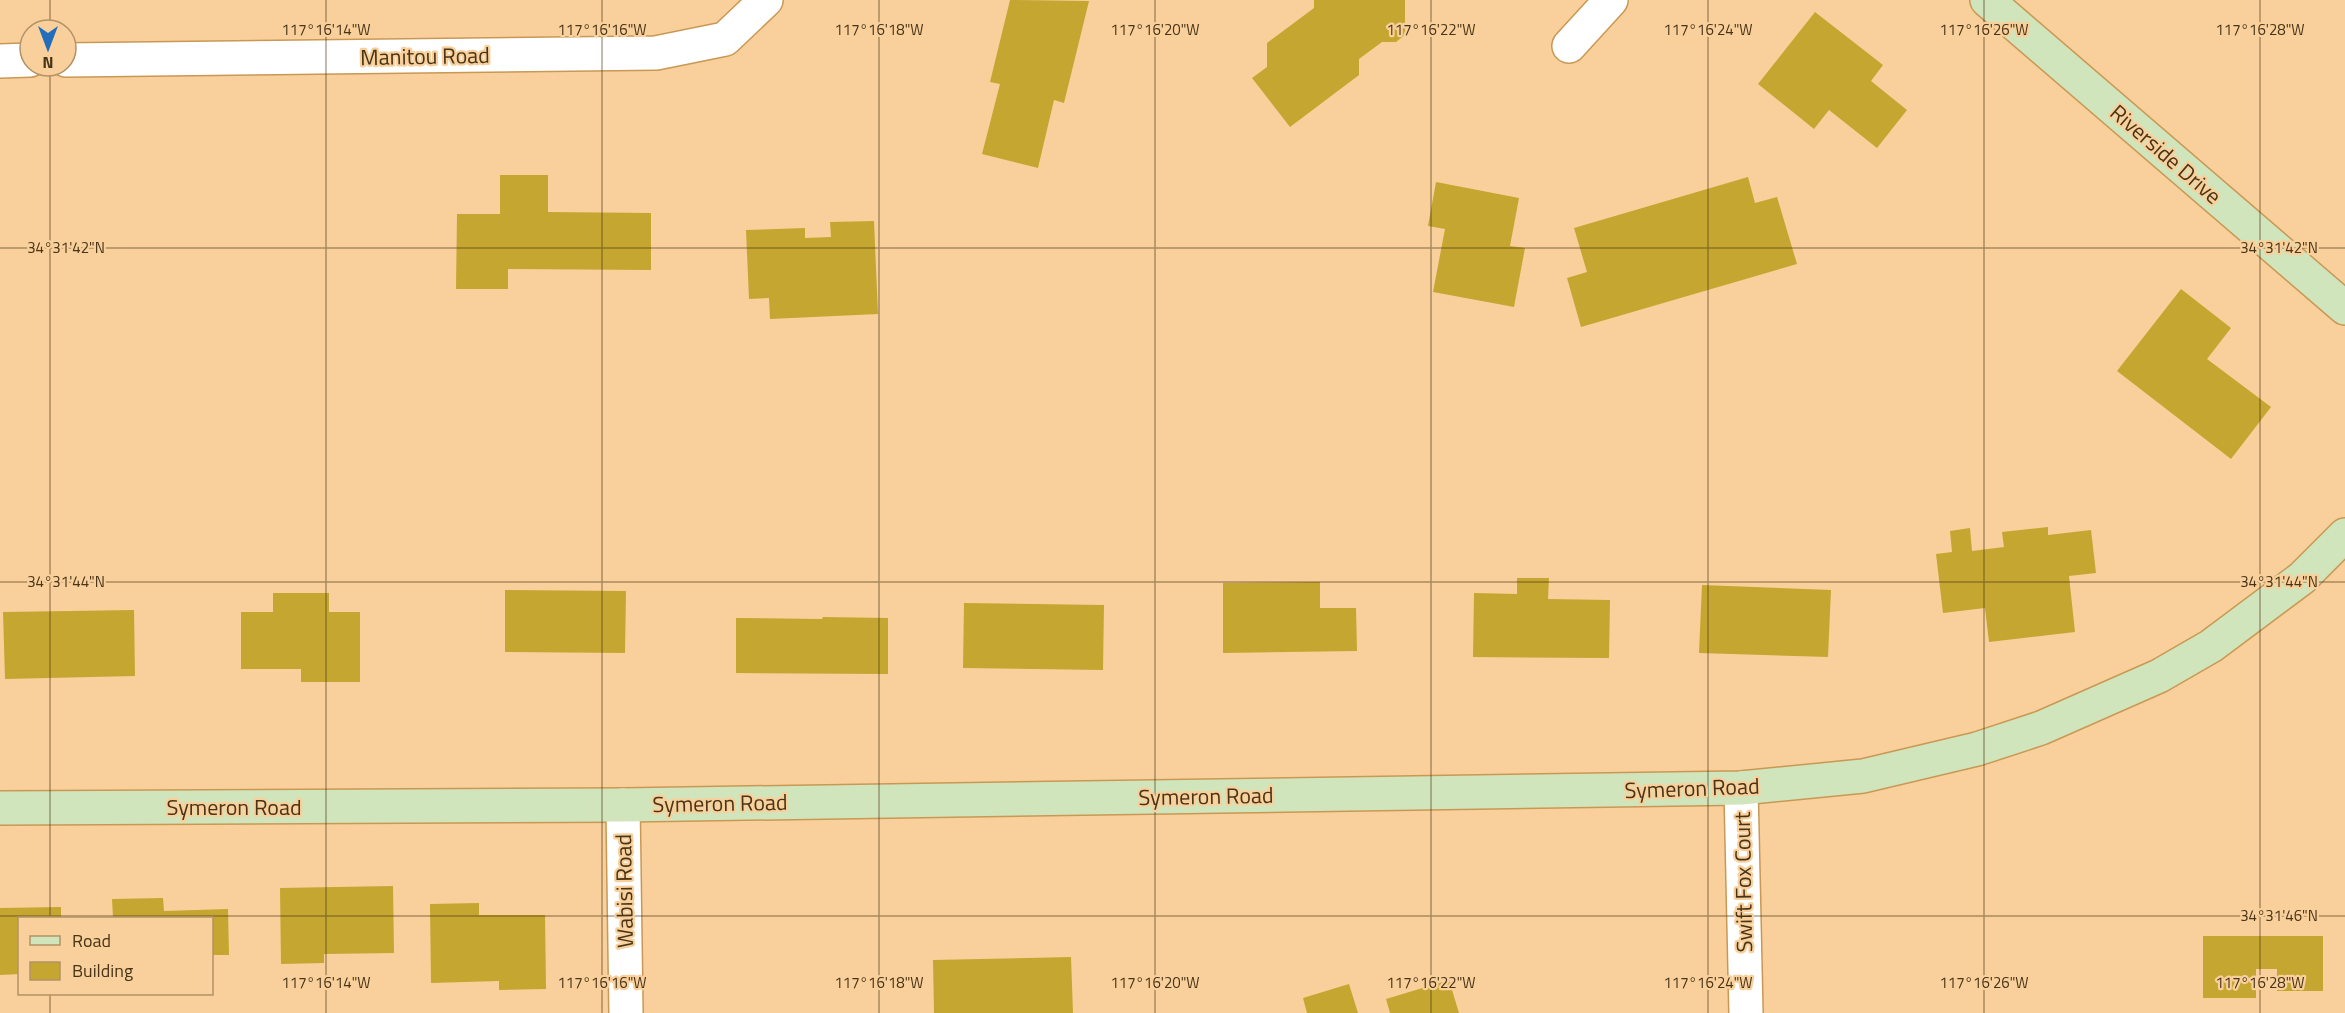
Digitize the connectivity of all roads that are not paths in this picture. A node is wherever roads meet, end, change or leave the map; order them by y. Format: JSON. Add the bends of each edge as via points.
{"nodes":[{"id":1,"x":766,"y":0,"type":"edge"},
{"id":2,"x":1611,"y":0,"type":"edge"},
{"id":3,"x":1987,"y":0,"type":"edge"},
{"id":4,"x":1569,"y":46,"type":"dead end"},
{"id":5,"x":18,"y":60,"type":"edge"},
{"id":6,"x":78,"y":60,"type":"edge"},
{"id":7,"x":0,"y":61,"type":"edge"},
{"id":8,"x":2345,"y":308,"type":"edge"},
{"id":9,"x":2345,"y":535,"type":"edge"},
{"id":10,"x":1741,"y":788,"type":"junction"},
{"id":11,"x":623,"y":805,"type":"junction"},
{"id":12,"x":0,"y":808,"type":"edge"},
{"id":13,"x":626,"y":1013,"type":"edge"},
{"id":14,"x":1746,"y":1013,"type":"edge"}],
"edges":[{"from":1,"to":6,"type":"street","name":"Manitou Road","via":[[725,39],[656,53]]},
{"from":2,"to":4,"type":"street"},
{"from":3,"to":8,"type":"street","name":"Riverside Drive"},
{"from":5,"to":7,"type":"street"},
{"from":9,"to":10,"type":"street","name":"Symeron Road","via":[[2302,578],[2211,646],[2159,676],[2041,728],[1966,752],[1863,777]]},
{"from":10,"to":11,"type":"street","name":"Symeron Road"},
{"from":10,"to":14,"type":"street","name":"Swift Fox Court"},
{"from":11,"to":12,"type":"street","name":"Symeron Road"},
{"from":11,"to":13,"type":"street","name":"Wabisi Road"}]}
